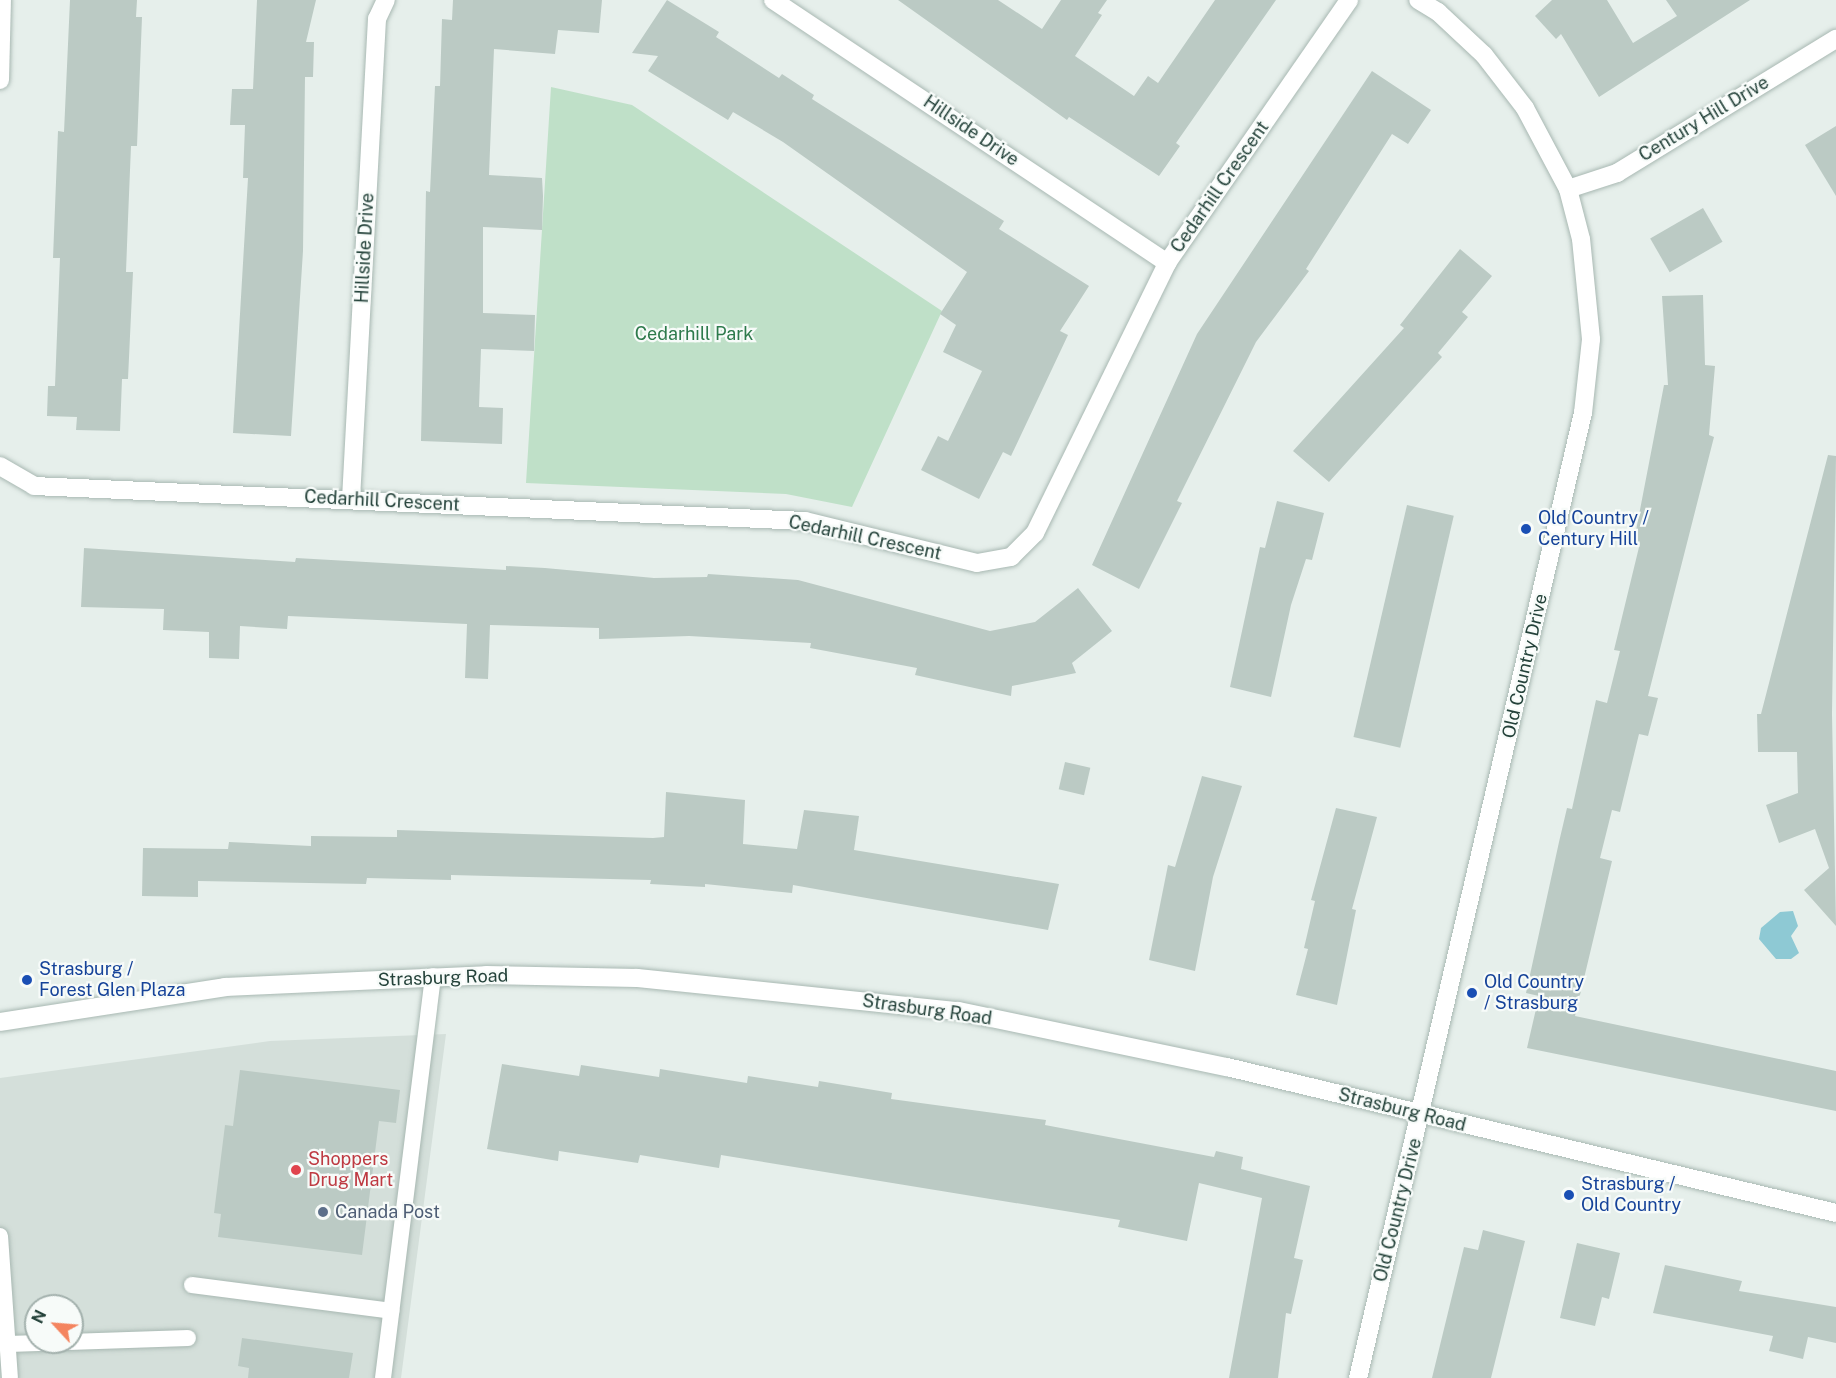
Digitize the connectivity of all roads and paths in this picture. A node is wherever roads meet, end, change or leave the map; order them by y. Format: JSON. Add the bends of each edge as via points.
{"nodes":[{"id":1,"x":2,"y":0,"type":"edge"},
{"id":2,"x":386,"y":0,"type":"edge"},
{"id":3,"x":773,"y":0,"type":"edge"},
{"id":4,"x":1349,"y":0,"type":"edge"},
{"id":5,"x":1418,"y":0,"type":"edge"},
{"id":6,"x":1442,"y":6,"type":"edge"},
{"id":7,"x":1836,"y":39,"type":"edge"},
{"id":8,"x":0,"y":80,"type":"edge"},
{"id":9,"x":1568,"y":189,"type":"junction"},
{"id":10,"x":1167,"y":263,"type":"junction"},
{"id":11,"x":0,"y":466,"type":"edge"},
{"id":12,"x":351,"y":499,"type":"junction"},
{"id":13,"x":433,"y":976,"type":"junction"},
{"id":14,"x":0,"y":1022,"type":"edge"},
{"id":15,"x":1421,"y":1115,"type":"junction"},
{"id":16,"x":1836,"y":1213,"type":"edge"},
{"id":17,"x":0,"y":1236,"type":"edge"},
{"id":18,"x":192,"y":1285,"type":"dead end"},
{"id":19,"x":391,"y":1311,"type":"junction"},
{"id":20,"x":188,"y":1338,"type":"dead end"},
{"id":21,"x":3,"y":1345,"type":"edge"},
{"id":22,"x":10,"y":1378,"type":"edge"},
{"id":23,"x":383,"y":1378,"type":"edge"},
{"id":24,"x":1358,"y":1378,"type":"edge"}],
"edges":[{"from":1,"to":8,"type":"street"},
{"from":2,"to":12,"type":"street","name":"Hillside Drive","via":[[377,19]]},
{"from":3,"to":10,"type":"street","name":"Hillside Drive"},
{"from":4,"to":10,"type":"street","name":"Cedarhill Crescent"},
{"from":5,"to":6,"type":"street","name":"Old Country Drive"},
{"from":6,"to":9,"type":"street","name":"Old Country Drive","via":[[1525,108]]},
{"from":7,"to":9,"type":"street","name":"Century Hill Drive","via":[[1617,172]]},
{"from":9,"to":15,"type":"street","name":"Old Country Drive","via":[[1581,239],[1591,339],[1583,413]]},
{"from":10,"to":12,"type":"street","name":"Cedarhill Crescent","via":[[1035,533],[1011,557],[977,563],[805,521]]},
{"from":11,"to":12,"type":"street","name":"Cedarhill Crescent","via":[[34,486]]},
{"from":13,"to":14,"type":"street","name":"Strasburg Road","via":[[225,987]]},
{"from":13,"to":15,"type":"street","name":"Strasburg Road","via":[[637,978],[958,1011],[1227,1067]]},
{"from":13,"to":19,"type":"lane"},
{"from":15,"to":16,"type":"street","name":"Strasburg Road"},
{"from":15,"to":24,"type":"street","name":"Old Country Drive"},
{"from":17,"to":21,"type":"lane"},
{"from":18,"to":19,"type":"lane"},
{"from":19,"to":23,"type":"lane"},
{"from":20,"to":21,"type":"lane"},
{"from":21,"to":22,"type":"lane"}]}
